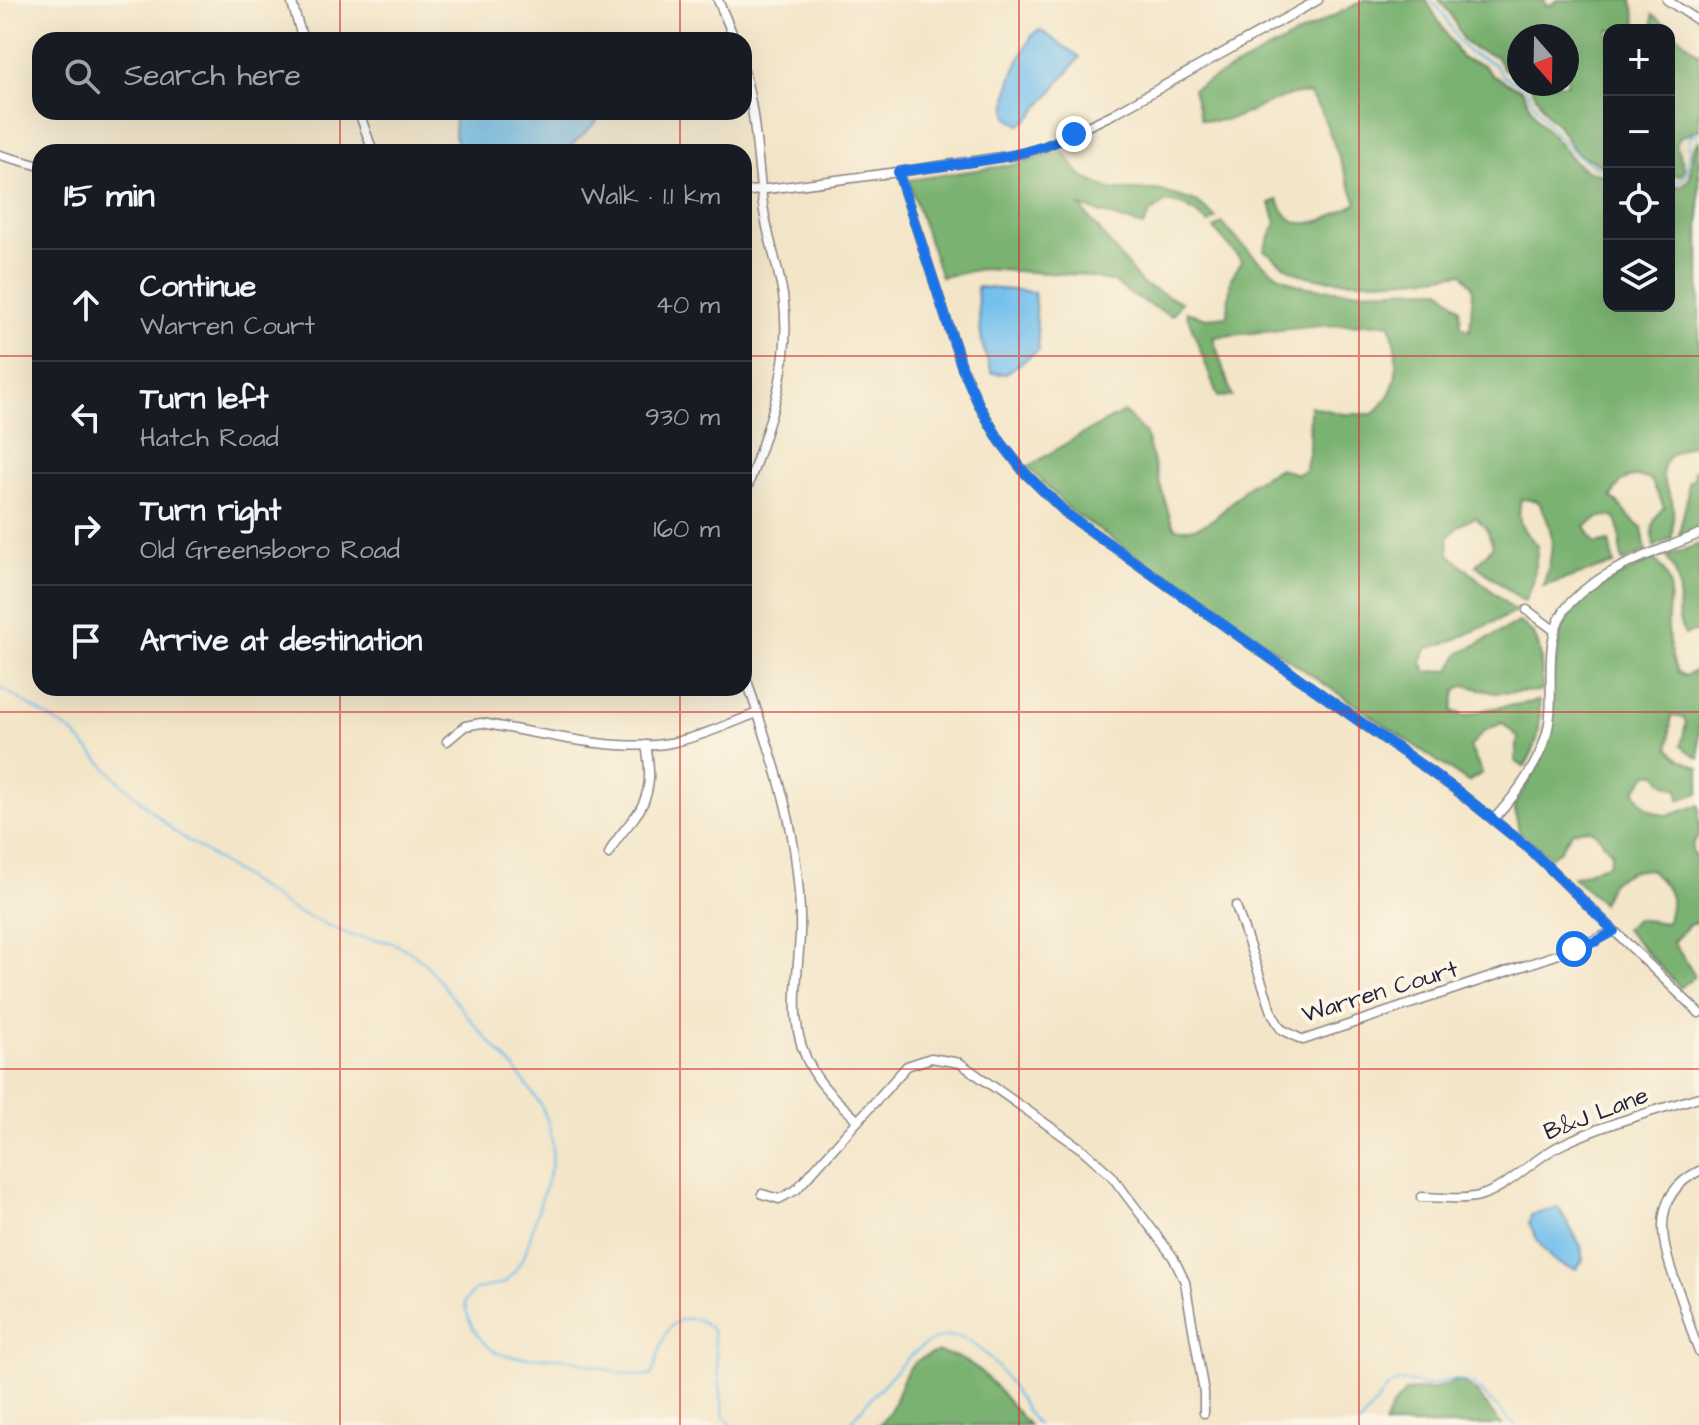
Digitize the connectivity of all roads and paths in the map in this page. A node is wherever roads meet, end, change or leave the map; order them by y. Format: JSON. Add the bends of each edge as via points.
{"nodes":[{"id":1,"x":291,"y":0,"type":"edge"},
{"id":2,"x":718,"y":0,"type":"edge"},
{"id":3,"x":1318,"y":0,"type":"edge"},
{"id":4,"x":1667,"y":0,"type":"edge"},
{"id":5,"x":1699,"y":21,"type":"edge"},
{"id":6,"x":301,"y":32,"type":"edge"},
{"id":7,"x":732,"y":32,"type":"edge"},
{"id":8,"x":752,"y":112,"type":"edge"},
{"id":9,"x":362,"y":120,"type":"edge"},
{"id":10,"x":370,"y":144,"type":"edge"},
{"id":11,"x":0,"y":155,"type":"edge"},
{"id":12,"x":32,"y":164,"type":"edge"},
{"id":13,"x":898,"y":172,"type":"junction"},
{"id":14,"x":761,"y":190,"type":"junction"},
{"id":15,"x":752,"y":191,"type":"edge"},
{"id":16,"x":752,"y":474,"type":"edge"},
{"id":17,"x":1699,"y":534,"type":"edge"},
{"id":18,"x":1527,"y":610,"type":"dead end"},
{"id":19,"x":1554,"y":630,"type":"junction"},
{"id":20,"x":752,"y":696,"type":"edge"},
{"id":21,"x":757,"y":713,"type":"junction"},
{"id":22,"x":447,"y":741,"type":"dead end"},
{"id":23,"x":646,"y":745,"type":"junction"},
{"id":24,"x":1493,"y":820,"type":"junction"},
{"id":25,"x":609,"y":854,"type":"dead end"},
{"id":26,"x":1236,"y":906,"type":"dead end"},
{"id":27,"x":1614,"y":931,"type":"junction"},
{"id":28,"x":1699,"y":1013,"type":"edge"},
{"id":29,"x":1699,"y":1097,"type":"edge"},
{"id":30,"x":858,"y":1121,"type":"junction"},
{"id":31,"x":1699,"y":1171,"type":"edge"},
{"id":32,"x":762,"y":1194,"type":"dead end"},
{"id":33,"x":1421,"y":1197,"type":"dead end"},
{"id":34,"x":1699,"y":1352,"type":"edge"},
{"id":35,"x":1204,"y":1413,"type":"dead end"}],
"edges":[{"from":1,"to":6,"type":"street"},
{"from":2,"to":7,"type":"street"},
{"from":3,"to":13,"type":"street","via":[[1069,137],[1015,155]]},
{"from":4,"to":5,"type":"street"},
{"from":8,"to":14,"type":"street"},
{"from":9,"to":10,"type":"street"},
{"from":11,"to":12,"type":"street"},
{"from":13,"to":14,"type":"street"},
{"from":13,"to":24,"type":"street","via":[[980,407],[1000,441],[1043,492]]},
{"from":14,"to":15,"type":"street"},
{"from":14,"to":16,"type":"street","via":[[783,294],[784,360],[776,404]]},
{"from":17,"to":19,"type":"street","via":[[1596,582],[1570,604]]},
{"from":18,"to":19,"type":"street"},
{"from":19,"to":24,"type":"street","via":[[1548,730],[1533,766]]},
{"from":20,"to":21,"type":"street"},
{"from":21,"to":23,"type":"street","via":[[686,739]]},
{"from":21,"to":30,"type":"street","via":[[783,795],[797,873],[797,1031],[814,1074]]},
{"from":22,"to":23,"type":"street","via":[[458,729],[481,723]]},
{"from":23,"to":25,"type":"street","via":[[651,776],[647,796]]},
{"from":24,"to":27,"type":"street"},
{"from":26,"to":27,"type":"street","name":"Warren Court","via":[[1273,1015],[1281,1029],[1303,1040]]},
{"from":27,"to":28,"type":"street"},
{"from":29,"to":33,"type":"street","name":"B&J Lane","via":[[1566,1142],[1483,1195]]},
{"from":30,"to":32,"type":"street","via":[[796,1190],[779,1199]]},
{"from":30,"to":35,"type":"street","via":[[907,1066],[942,1058],[960,1063],[1093,1157],[1179,1269],[1198,1354]]},
{"from":31,"to":34,"type":"street","via":[[1670,1197],[1662,1230]]}]}
